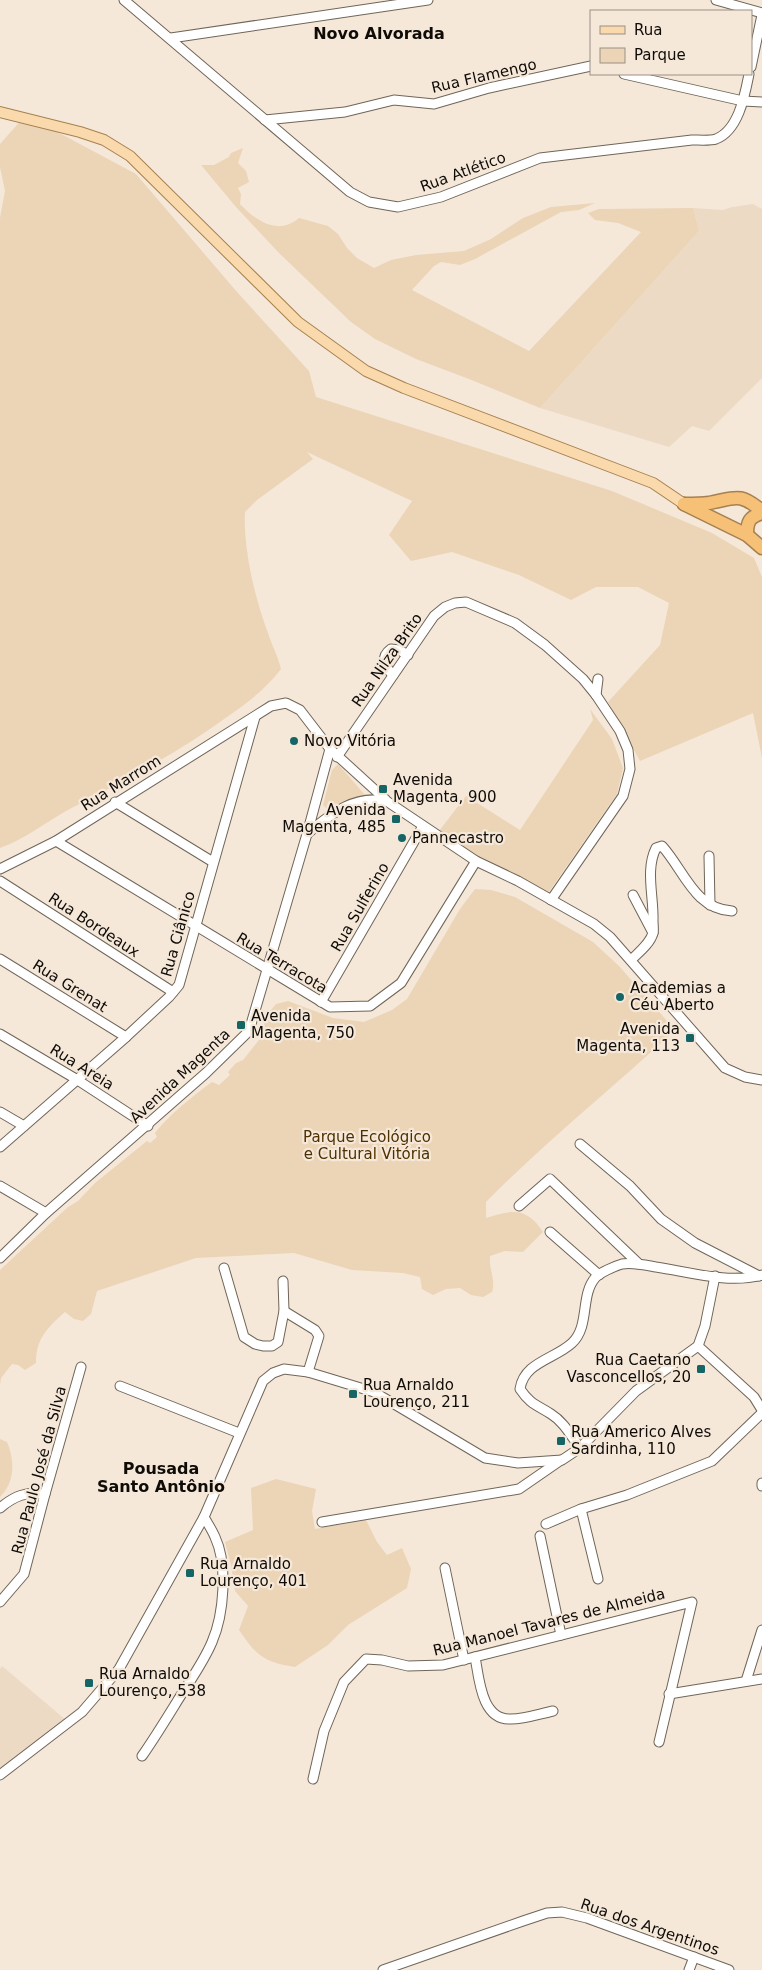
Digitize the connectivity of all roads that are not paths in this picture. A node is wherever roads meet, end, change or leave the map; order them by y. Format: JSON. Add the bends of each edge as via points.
{"nodes":[{"id":1,"x":124,"y":0,"type":"edge"},
{"id":2,"x":428,"y":0,"type":"edge"},
{"id":3,"x":716,"y":0,"type":"edge"},
{"id":4,"x":749,"y":10,"type":"edge"},
{"id":5,"x":762,"y":14,"type":"edge"},
{"id":6,"x":171,"y":38,"type":"junction"},
{"id":7,"x":752,"y":62,"type":"edge"},
{"id":8,"x":590,"y":66,"type":"edge"},
{"id":9,"x":629,"y":75,"type":"edge"},
{"id":10,"x":749,"y":75,"type":"edge"},
{"id":11,"x":743,"y":100,"type":"junction"},
{"id":12,"x":762,"y":102,"type":"edge"},
{"id":13,"x":0,"y":112,"type":"edge"},
{"id":14,"x":265,"y":120,"type":"junction"},
{"id":15,"x":684,"y":504,"type":"junction"},
{"id":16,"x":762,"y":512,"type":"edge"},
{"id":17,"x":747,"y":535,"type":"junction"},
{"id":18,"x":762,"y":548,"type":"edge"},
{"id":19,"x":408,"y":655,"type":"junction"},
{"id":20,"x":393,"y":675,"type":"junction"},
{"id":21,"x":598,"y":680,"type":"dead end"},
{"id":22,"x":596,"y":695,"type":"junction"},
{"id":23,"x":255,"y":716,"type":"junction"},
{"id":24,"x":330,"y":749,"type":"junction"},
{"id":25,"x":337,"y":757,"type":"junction"},
{"id":26,"x":116,"y":802,"type":"junction"},
{"id":27,"x":388,"y":802,"type":"junction"},
{"id":28,"x":314,"y":808,"type":"junction"},
{"id":29,"x":325,"y":818,"type":"junction"},
{"id":30,"x":422,"y":826,"type":"junction"},
{"id":31,"x":307,"y":834,"type":"junction"},
{"id":32,"x":56,"y":841,"type":"junction"},
{"id":33,"x":709,"y":856,"type":"dead end"},
{"id":34,"x":476,"y":861,"type":"junction"},
{"id":35,"x":213,"y":862,"type":"junction"},
{"id":36,"x":0,"y":869,"type":"edge"},
{"id":37,"x":0,"y":881,"type":"edge"},
{"id":38,"x":633,"y":895,"type":"dead end"},
{"id":39,"x":551,"y":900,"type":"junction"},
{"id":40,"x":710,"y":905,"type":"junction"},
{"id":41,"x":732,"y":911,"type":"dead end"},
{"id":42,"x":196,"y":927,"type":"junction"},
{"id":43,"x":653,"y":933,"type":"junction"},
{"id":44,"x":0,"y":959,"type":"edge"},
{"id":45,"x":631,"y":960,"type":"junction"},
{"id":46,"x":267,"y":969,"type":"junction"},
{"id":47,"x":174,"y":992,"type":"junction"},
{"id":48,"x":321,"y":1002,"type":"junction"},
{"id":49,"x":0,"y":1034,"type":"edge"},
{"id":50,"x":126,"y":1037,"type":"junction"},
{"id":51,"x":76,"y":1079,"type":"junction"},
{"id":52,"x":762,"y":1080,"type":"edge"},
{"id":53,"x":0,"y":1112,"type":"edge"},
{"id":54,"x":24,"y":1126,"type":"junction"},
{"id":55,"x":148,"y":1126,"type":"junction"},
{"id":56,"x":580,"y":1144,"type":"dead end"},
{"id":57,"x":0,"y":1147,"type":"edge"},
{"id":58,"x":0,"y":1186,"type":"edge"},
{"id":59,"x":519,"y":1206,"type":"dead end"},
{"id":60,"x":46,"y":1213,"type":"junction"},
{"id":61,"x":550,"y":1232,"type":"dead end"},
{"id":62,"x":0,"y":1258,"type":"edge"},
{"id":63,"x":639,"y":1264,"type":"junction"},
{"id":64,"x":224,"y":1268,"type":"dead end"},
{"id":65,"x":599,"y":1275,"type":"junction"},
{"id":66,"x":761,"y":1275,"type":"edge"},
{"id":67,"x":715,"y":1276,"type":"junction"},
{"id":68,"x":283,"y":1281,"type":"dead end"},
{"id":69,"x":284,"y":1311,"type":"junction"},
{"id":70,"x":698,"y":1346,"type":"junction"},
{"id":71,"x":82,"y":1367,"type":"dead end"},
{"id":72,"x":308,"y":1372,"type":"junction"},
{"id":73,"x":120,"y":1386,"type":"dead end"},
{"id":74,"x":762,"y":1411,"type":"edge"},
{"id":75,"x":239,"y":1433,"type":"junction"},
{"id":76,"x":580,"y":1448,"type":"junction"},
{"id":77,"x":562,"y":1460,"type":"junction"},
{"id":78,"x":45,"y":1494,"type":"junction"},
{"id":79,"x":0,"y":1508,"type":"edge"},
{"id":80,"x":581,"y":1509,"type":"junction"},
{"id":81,"x":204,"y":1517,"type":"junction"},
{"id":82,"x":322,"y":1522,"type":"dead end"},
{"id":83,"x":546,"y":1524,"type":"dead end"},
{"id":84,"x":540,"y":1536,"type":"dead end"},
{"id":85,"x":445,"y":1568,"type":"dead end"},
{"id":86,"x":598,"y":1580,"type":"dead end"},
{"id":87,"x":0,"y":1602,"type":"edge"},
{"id":88,"x":762,"y":1630,"type":"edge"},
{"id":89,"x":561,"y":1635,"type":"junction"},
{"id":90,"x":475,"y":1657,"type":"junction"},
{"id":91,"x":464,"y":1660,"type":"junction"},
{"id":92,"x":762,"y":1678,"type":"edge"},
{"id":93,"x":746,"y":1681,"type":"junction"},
{"id":94,"x":669,"y":1694,"type":"junction"},
{"id":95,"x":553,"y":1711,"type":"dead end"},
{"id":96,"x":659,"y":1742,"type":"dead end"},
{"id":97,"x":142,"y":1756,"type":"dead end"},
{"id":98,"x":0,"y":1775,"type":"edge"},
{"id":99,"x":313,"y":1778,"type":"dead end"},
{"id":100,"x":694,"y":1956,"type":"junction"},
{"id":101,"x":388,"y":1969,"type":"edge"},
{"id":102,"x":689,"y":1970,"type":"edge"},
{"id":103,"x":729,"y":1970,"type":"edge"}],
"edges":[{"from":1,"to":6,"type":"street","name":"Rua Atlético"},
{"from":2,"to":6,"type":"street"},
{"from":3,"to":4,"type":"street"},
{"from":5,"to":7,"type":"street"},
{"from":6,"to":14,"type":"street","name":"Rua Atlético"},
{"from":8,"to":14,"type":"street","name":"Rua Flamengo","via":[[489,88],[434,104],[394,100],[345,112]]},
{"from":9,"to":11,"type":"street"},
{"from":10,"to":11,"type":"street","name":"Rua Atlético"},
{"from":11,"to":12,"type":"street"},
{"from":11,"to":14,"type":"street","name":"Rua Atlético","via":[[732,126],[716,139],[540,158],[441,197],[398,207],[369,202],[350,192]]},
{"from":13,"to":15,"type":"main road","via":[[104,140],[130,156],[298,322],[366,371],[653,484]]},
{"from":15,"to":16,"type":"highway","via":[[740,498],[750,501]]},
{"from":15,"to":17,"type":"highway"},
{"from":16,"to":17,"type":"highway","via":[[747,523]]},
{"from":17,"to":18,"type":"highway"},
{"from":19,"to":20,"type":"street","name":"Rua Nilza Brito"},
{"from":19,"to":20,"type":"street","via":[[391,649],[385,654],[383,659]]},
{"from":19,"to":22,"type":"street","name":"Rua Nilza Brito","via":[[434,616],[445,607],[466,602],[515,623],[545,645]]},
{"from":20,"to":25,"type":"street","name":"Rua Nilza Brito"},
{"from":21,"to":22,"type":"street"},
{"from":22,"to":39,"type":"street","name":"Rua Nilza Brito","via":[[620,731],[628,750],[630,769],[623,796]]},
{"from":23,"to":24,"type":"street","name":"Rua Marrom","via":[[271,706],[286,703],[300,710]]},
{"from":23,"to":26,"type":"street","name":"Rua Marrom"},
{"from":23,"to":35,"type":"street","name":"Rua Ciânico"},
{"from":24,"to":25,"type":"street","name":"Rua Marrom"},
{"from":24,"to":28,"type":"street","name":"Avenida Magenta"},
{"from":25,"to":27,"type":"street","name":"Rua Marrom"},
{"from":26,"to":32,"type":"street","name":"Rua Marrom"},
{"from":26,"to":35,"type":"street"},
{"from":27,"to":29,"type":"street","via":[[374,798]]},
{"from":27,"to":30,"type":"street"},
{"from":28,"to":29,"type":"street","via":[[320,817]]},
{"from":28,"to":31,"type":"street","name":"Avenida Magenta"},
{"from":29,"to":31,"type":"street"},
{"from":30,"to":34,"type":"street"},
{"from":30,"to":48,"type":"street","name":"Rua Sulferino"},
{"from":31,"to":46,"type":"street","name":"Avenida Magenta"},
{"from":32,"to":36,"type":"street","name":"Rua Marrom"},
{"from":32,"to":42,"type":"street","name":"Rua Terracota"},
{"from":33,"to":40,"type":"street"},
{"from":34,"to":39,"type":"street"},
{"from":34,"to":48,"type":"street","name":"Rua Terracota","via":[[401,983],[370,1006],[330,1007]]},
{"from":35,"to":42,"type":"street","name":"Rua Ciânico"},
{"from":37,"to":47,"type":"street","name":"Rua Bordeaux"},
{"from":38,"to":43,"type":"street"},
{"from":39,"to":45,"type":"street","via":[[594,924]]},
{"from":40,"to":41,"type":"street"},
{"from":40,"to":43,"type":"street","via":[[684,879],[662,846],[656,848],[651,858],[650,875]]},
{"from":42,"to":46,"type":"street","name":"Rua Terracota"},
{"from":42,"to":47,"type":"street","name":"Rua Ciânico"},
{"from":43,"to":45,"type":"street"},
{"from":44,"to":50,"type":"street","name":"Rua Grenat"},
{"from":45,"to":52,"type":"street","via":[[725,1068]]},
{"from":46,"to":48,"type":"street","name":"Rua Terracota"},
{"from":46,"to":55,"type":"street","name":"Avenida Magenta","via":[[249,1031]]},
{"from":47,"to":50,"type":"street","name":"Rua Ciânico"},
{"from":49,"to":51,"type":"street","name":"Rua Areia"},
{"from":50,"to":51,"type":"street","name":"Rua Ciânico"},
{"from":51,"to":54,"type":"street","name":"Rua Ciânico"},
{"from":51,"to":55,"type":"street","name":"Rua Areia"},
{"from":53,"to":54,"type":"street"},
{"from":54,"to":57,"type":"street","name":"Rua Ciânico"},
{"from":55,"to":60,"type":"street","name":"Avenida Magenta"},
{"from":56,"to":66,"type":"street","via":[[630,1186],[662,1219],[696,1243]]},
{"from":58,"to":60,"type":"street"},
{"from":59,"to":63,"type":"street","via":[[550,1179]]},
{"from":60,"to":62,"type":"street","name":"Avenida Magenta"},
{"from":61,"to":65,"type":"street"},
{"from":63,"to":65,"type":"street","via":[[622,1264]]},
{"from":63,"to":67,"type":"street"},
{"from":64,"to":69,"type":"street","via":[[247,1340],[263,1346],[278,1342]]},
{"from":65,"to":76,"type":"street","via":[[588,1294],[582,1327],[574,1342],[538,1363],[528,1372],[520,1389],[538,1408],[563,1424]]},
{"from":66,"to":67,"type":"street","via":[[738,1279]]},
{"from":67,"to":70,"type":"street"},
{"from":68,"to":69,"type":"street"},
{"from":69,"to":72,"type":"street","via":[[315,1330],[319,1336]]},
{"from":70,"to":74,"type":"street","via":[[754,1397]]},
{"from":70,"to":76,"type":"street","via":[[636,1391]]},
{"from":71,"to":78,"type":"street","name":"Rua Paulo José da Silva"},
{"from":72,"to":75,"type":"street","via":[[284,1369],[263,1381]]},
{"from":72,"to":77,"type":"street","via":[[374,1392],[485,1458],[518,1463]]},
{"from":73,"to":75,"type":"street"},
{"from":74,"to":80,"type":"street","via":[[712,1461],[627,1495]]},
{"from":75,"to":81,"type":"street"},
{"from":76,"to":77,"type":"street"},
{"from":77,"to":82,"type":"street","via":[[519,1488]]},
{"from":78,"to":79,"type":"street","via":[[31,1491]]},
{"from":78,"to":87,"type":"street","name":"Rua Paulo José da Silva","via":[[24,1574]]},
{"from":80,"to":83,"type":"street"},
{"from":80,"to":86,"type":"street"},
{"from":81,"to":97,"type":"street","via":[[216,1538],[223,1586],[213,1641]]},
{"from":81,"to":98,"type":"street","via":[[119,1669],[82,1712]]},
{"from":84,"to":89,"type":"street"},
{"from":85,"to":91,"type":"street"},
{"from":88,"to":93,"type":"street"},
{"from":89,"to":90,"type":"street","name":"Rua Manoel Tavares de Almeida"},
{"from":89,"to":94,"type":"street","name":"Rua Manoel Tavares de Almeida","via":[[692,1602]]},
{"from":90,"to":91,"type":"street","name":"Rua Manoel Tavares de Almeida"},
{"from":90,"to":95,"type":"street","via":[[483,1696],[497,1716],[509,1720]]},
{"from":91,"to":99,"type":"street","name":"Rua Manoel Tavares de Almeida","via":[[443,1665],[408,1666],[366,1659],[344,1682],[324,1731]]},
{"from":92,"to":93,"type":"street"},
{"from":93,"to":94,"type":"street"},
{"from":94,"to":96,"type":"street"},
{"from":100,"to":101,"type":"street","name":"Rua dos Argentinos","via":[[562,1912],[547,1913]]},
{"from":100,"to":102,"type":"street"},
{"from":100,"to":103,"type":"street","name":"Rua dos Argentinos"}]}
